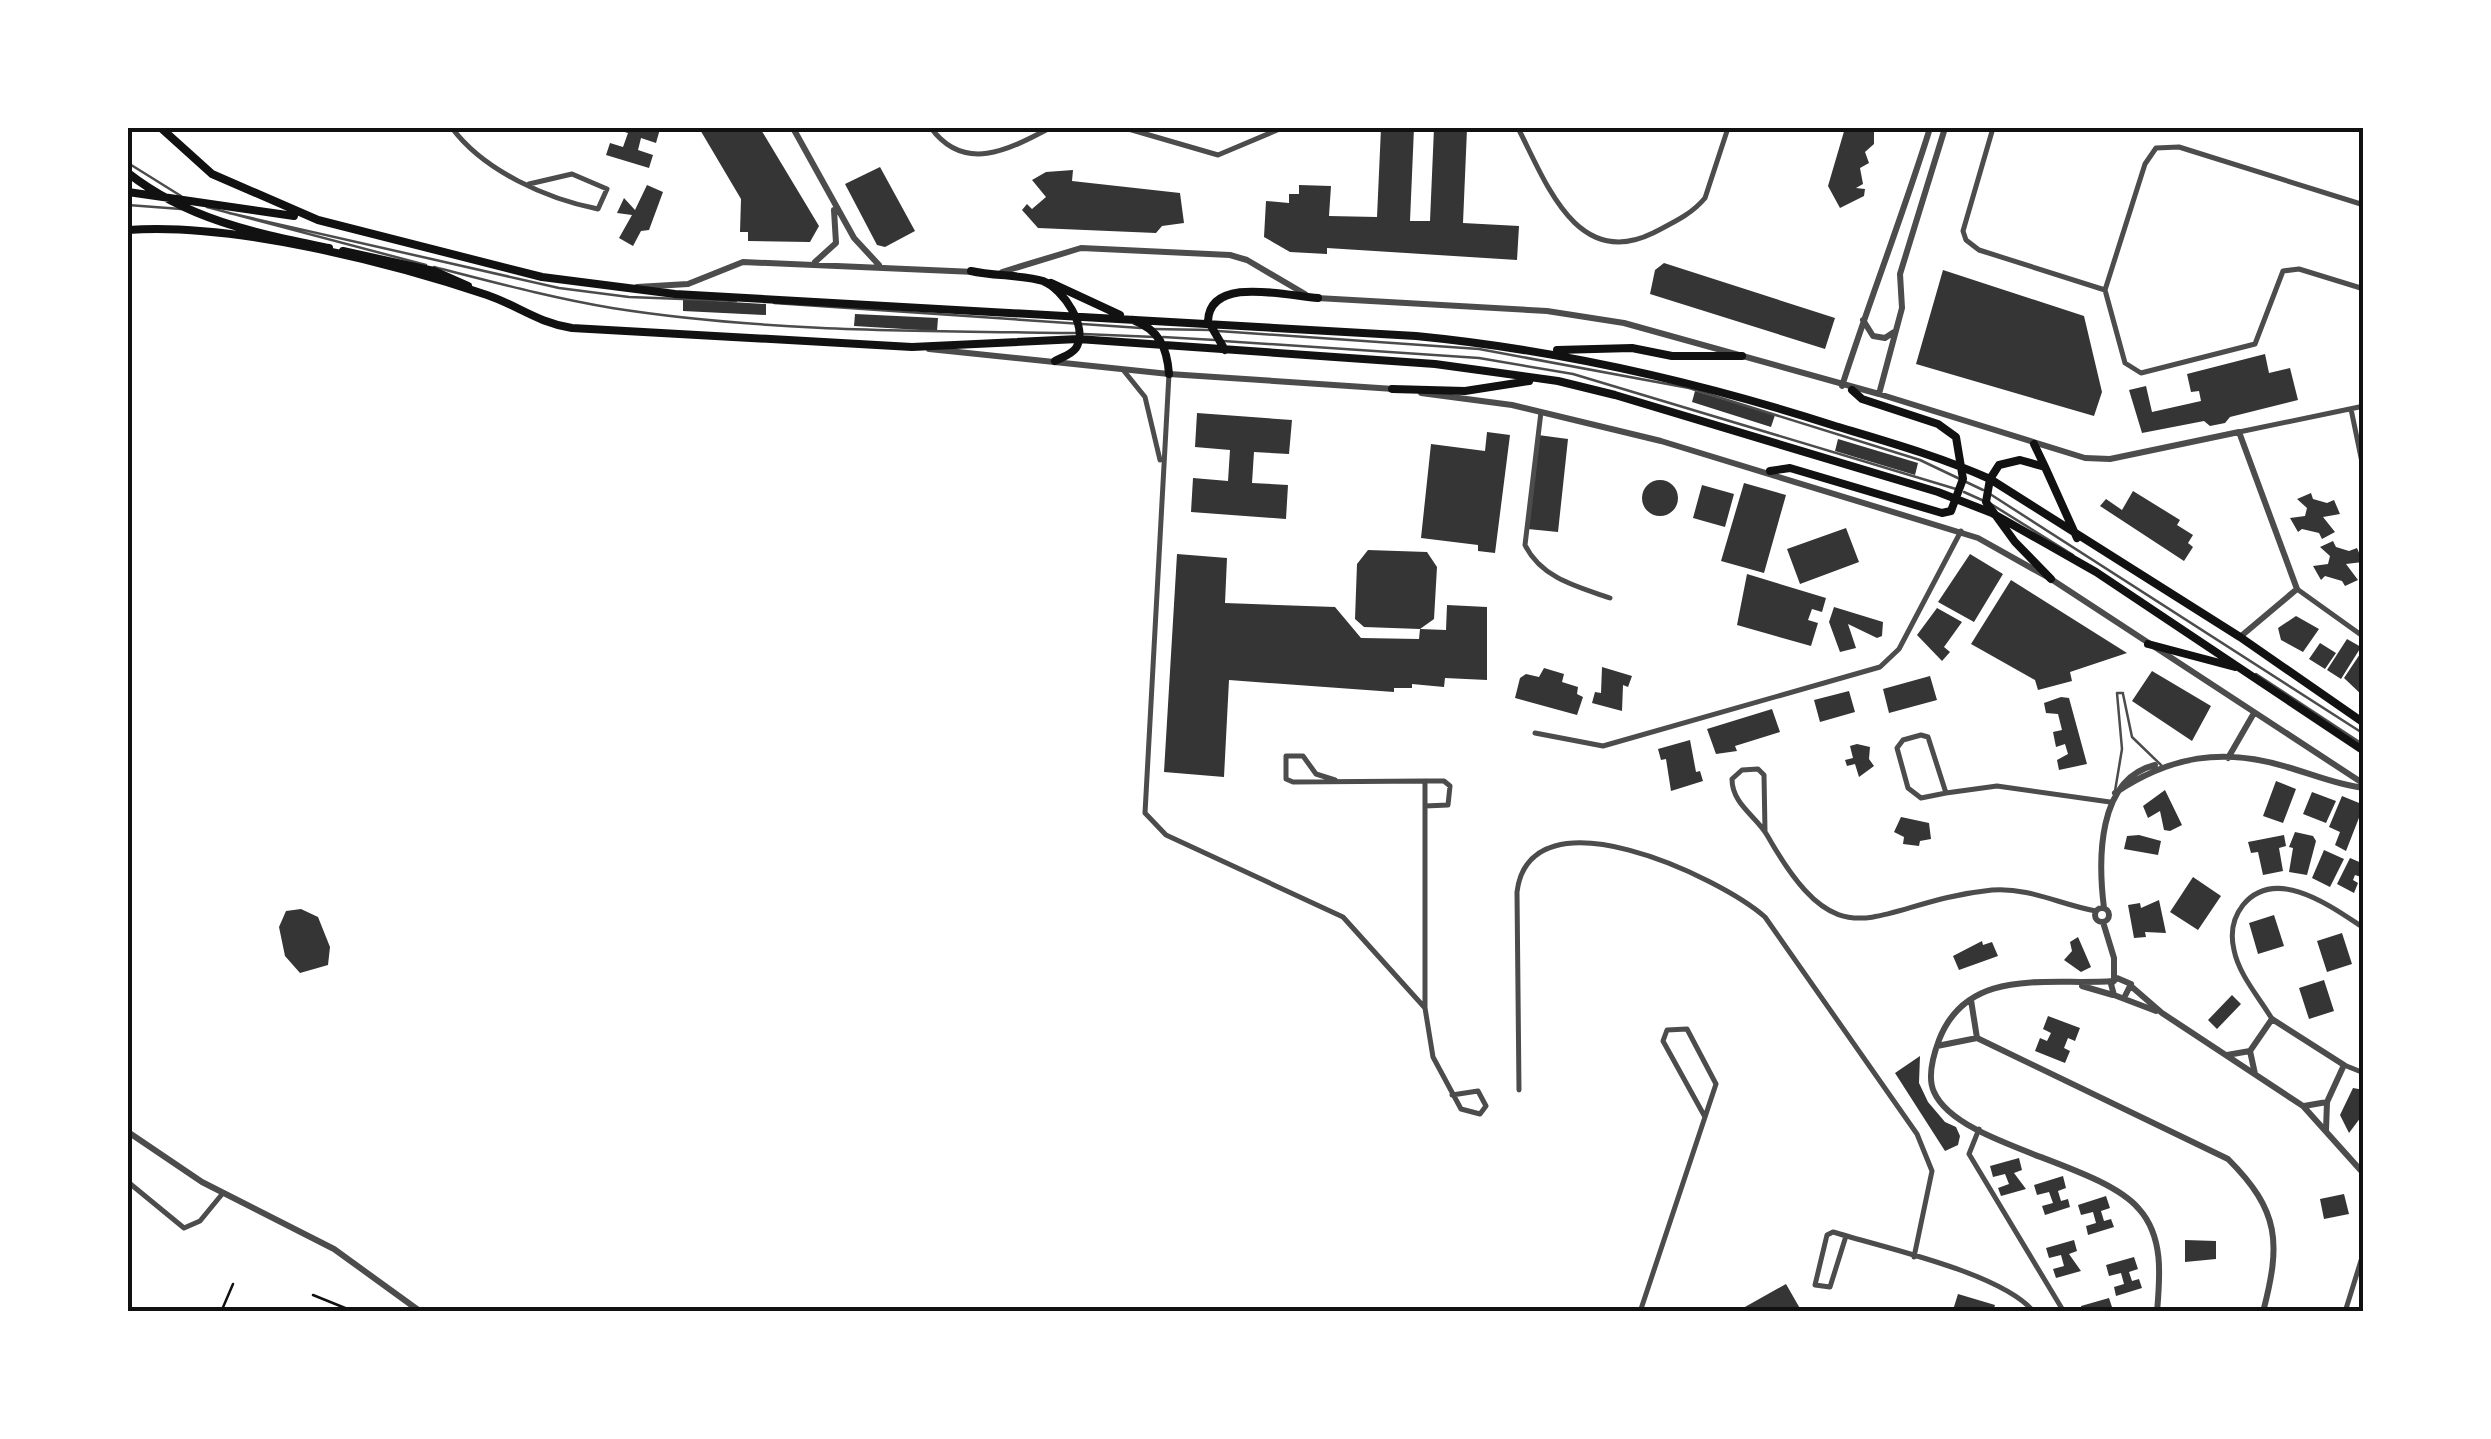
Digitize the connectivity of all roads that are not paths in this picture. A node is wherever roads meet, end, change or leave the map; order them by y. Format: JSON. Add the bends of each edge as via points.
{"nodes":[{"id":1,"x":161,"y":128,"type":"edge"},
{"id":2,"x":452,"y":128,"type":"edge"},
{"id":3,"x":793,"y":128,"type":"edge"},
{"id":4,"x":931,"y":128,"type":"edge"},
{"id":5,"x":1050,"y":128,"type":"edge"},
{"id":6,"x":1124,"y":128,"type":"edge"},
{"id":7,"x":1282,"y":128,"type":"edge"},
{"id":8,"x":1518,"y":128,"type":"edge"},
{"id":9,"x":1728,"y":128,"type":"edge"},
{"id":10,"x":1930,"y":128,"type":"edge"},
{"id":11,"x":1945,"y":128,"type":"edge"},
{"id":12,"x":1993,"y":128,"type":"edge"},
{"id":13,"x":128,"y":163,"type":"edge"},
{"id":14,"x":128,"y":174,"type":"edge"},
{"id":15,"x":530,"y":184,"type":"junction"},
{"id":16,"x":128,"y":192,"type":"edge"},
{"id":17,"x":834,"y":204,"type":"junction"},
{"id":18,"x":128,"y":205,"type":"edge"},
{"id":19,"x":2364,"y":205,"type":"edge"},
{"id":20,"x":318,"y":220,"type":"junction"},
{"id":21,"x":128,"y":230,"type":"edge"},
{"id":22,"x":814,"y":262,"type":"junction"},
{"id":23,"x":880,"y":266,"type":"junction"},
{"id":24,"x":971,"y":272,"type":"junction"},
{"id":25,"x":1042,"y":281,"type":"junction"},
{"id":26,"x":610,"y":287,"type":"junction"},
{"id":27,"x":2105,"y":290,"type":"junction"},
{"id":28,"x":2364,"y":290,"type":"edge"},
{"id":29,"x":490,"y":296,"type":"junction"},
{"id":30,"x":1318,"y":298,"type":"junction"},
{"id":31,"x":1125,"y":317,"type":"junction"},
{"id":32,"x":1863,"y":319,"type":"junction"},
{"id":33,"x":1210,"y":326,"type":"junction"},
{"id":34,"x":1077,"y":327,"type":"junction"},
{"id":35,"x":1150,"y":329,"type":"junction"},
{"id":36,"x":1896,"y":330,"type":"junction"},
{"id":37,"x":1159,"y":337,"type":"junction"},
{"id":38,"x":1217,"y":340,"type":"junction"},
{"id":39,"x":912,"y":346,"type":"junction"},
{"id":40,"x":1165,"y":346,"type":"junction"},
{"id":41,"x":1225,"y":350,"type":"junction"},
{"id":42,"x":1537,"y":350,"type":"junction"},
{"id":43,"x":1742,"y":356,"type":"junction"},
{"id":44,"x":1056,"y":361,"type":"junction"},
{"id":45,"x":1118,"y":366,"type":"junction"},
{"id":46,"x":1170,"y":374,"type":"junction"},
{"id":47,"x":1558,"y":381,"type":"junction"},
{"id":48,"x":1842,"y":386,"type":"junction"},
{"id":49,"x":1392,"y":389,"type":"junction"},
{"id":50,"x":1852,"y":390,"type":"junction"},
{"id":51,"x":1878,"y":394,"type":"junction"},
{"id":52,"x":2364,"y":406,"type":"edge"},
{"id":53,"x":2351,"y":409,"type":"junction"},
{"id":54,"x":1541,"y":412,"type":"junction"},
{"id":55,"x":2239,"y":432,"type":"junction"},
{"id":56,"x":2034,"y":444,"type":"junction"},
{"id":57,"x":1963,"y":467,"type":"junction"},
{"id":58,"x":2044,"y":467,"type":"junction"},
{"id":59,"x":1162,"y":468,"type":"junction"},
{"id":60,"x":1770,"y":471,"type":"junction"},
{"id":61,"x":2364,"y":472,"type":"edge"},
{"id":62,"x":1963,"y":479,"type":"junction"},
{"id":63,"x":1990,"y":479,"type":"junction"},
{"id":64,"x":1959,"y":494,"type":"junction"},
{"id":65,"x":1986,"y":497,"type":"junction"},
{"id":66,"x":1992,"y":514,"type":"junction"},
{"id":67,"x":1961,"y":531,"type":"junction"},
{"id":68,"x":2078,"y":538,"type":"junction"},
{"id":69,"x":2051,"y":580,"type":"junction"},
{"id":70,"x":2297,"y":589,"type":"junction"},
{"id":71,"x":1610,"y":598,"type":"dead end"},
{"id":72,"x":2364,"y":636,"type":"edge"},
{"id":73,"x":2240,"y":637,"type":"junction"},
{"id":74,"x":2148,"y":644,"type":"junction"},
{"id":75,"x":2245,"y":670,"type":"junction"},
{"id":76,"x":2254,"y":713,"type":"junction"},
{"id":77,"x":2364,"y":723,"type":"edge"},
{"id":78,"x":1535,"y":733,"type":"dead end"},
{"id":79,"x":2364,"y":734,"type":"edge"},
{"id":80,"x":2364,"y":748,"type":"edge"},
{"id":81,"x":2228,"y":758,"type":"junction"},
{"id":82,"x":2161,"y":765,"type":"junction"},
{"id":83,"x":1335,"y":780,"type":"junction"},
{"id":84,"x":1426,"y":781,"type":"junction"},
{"id":85,"x":2364,"y":786,"type":"edge"},
{"id":86,"x":1946,"y":793,"type":"junction"},
{"id":87,"x":2115,"y":793,"type":"junction"},
{"id":88,"x":2110,"y":802,"type":"junction"},
{"id":89,"x":1426,"y":806,"type":"junction"},
{"id":90,"x":1765,"y":830,"type":"junction"},
{"id":91,"x":2099,"y":910,"type":"junction"},
{"id":92,"x":2104,"y":921,"type":"junction"},
{"id":93,"x":2364,"y":928,"type":"edge"},
{"id":94,"x":2114,"y":958,"type":"junction"},
{"id":95,"x":2114,"y":980,"type":"junction"},
{"id":96,"x":2076,"y":984,"type":"junction"},
{"id":97,"x":2131,"y":984,"type":"junction"},
{"id":98,"x":2114,"y":995,"type":"junction"},
{"id":99,"x":2124,"y":998,"type":"junction"},
{"id":100,"x":1971,"y":999,"type":"junction"},
{"id":101,"x":1425,"y":1008,"type":"junction"},
{"id":102,"x":2162,"y":1013,"type":"junction"},
{"id":103,"x":2272,"y":1018,"type":"junction"},
{"id":104,"x":1977,"y":1038,"type":"junction"},
{"id":105,"x":1936,"y":1047,"type":"junction"},
{"id":106,"x":2250,"y":1051,"type":"junction"},
{"id":107,"x":2226,"y":1055,"type":"junction"},
{"id":108,"x":2344,"y":1066,"type":"junction"},
{"id":109,"x":2364,"y":1073,"type":"edge"},
{"id":110,"x":2255,"y":1074,"type":"junction"},
{"id":111,"x":1519,"y":1090,"type":"dead end"},
{"id":112,"x":1452,"y":1095,"type":"junction"},
{"id":113,"x":2327,"y":1102,"type":"junction"},
{"id":114,"x":2303,"y":1106,"type":"junction"},
{"id":115,"x":1705,"y":1117,"type":"junction"},
{"id":116,"x":1979,"y":1129,"type":"junction"},
{"id":117,"x":128,"y":1132,"type":"edge"},
{"id":118,"x":2326,"y":1132,"type":"junction"},
{"id":119,"x":2364,"y":1174,"type":"edge"},
{"id":120,"x":128,"y":1182,"type":"edge"},
{"id":121,"x":223,"y":1193,"type":"junction"},
{"id":122,"x":1846,"y":1236,"type":"junction"},
{"id":123,"x":2364,"y":1251,"type":"edge"},
{"id":124,"x":1914,"y":1258,"type":"junction"},
{"id":125,"x":421,"y":1312,"type":"edge"},
{"id":126,"x":1640,"y":1312,"type":"edge"},
{"id":127,"x":2034,"y":1312,"type":"edge"},
{"id":128,"x":2064,"y":1312,"type":"edge"},
{"id":129,"x":2157,"y":1312,"type":"edge"},
{"id":130,"x":2263,"y":1312,"type":"edge"},
{"id":131,"x":2345,"y":1312,"type":"edge"}],
"edges":[{"from":1,"to":20,"type":"main road","via":[[212,174]]},
{"from":2,"to":15,"type":"street","via":[[493,164]]},
{"from":3,"to":17,"type":"street"},
{"from":4,"to":5,"type":"street","via":[[946,144],[982,156]]},
{"from":6,"to":7,"type":"street","via":[[1218,154]]},
{"from":8,"to":9,"type":"street","via":[[1568,220],[1622,243],[1698,208]]},
{"from":10,"to":32,"type":"street"},
{"from":11,"to":36,"type":"street","via":[[1900,274]]},
{"from":12,"to":27,"type":"street","via":[[1963,231],[1966,240],[1979,250]]},
{"from":13,"to":34,"type":"lane","via":[[166,190],[222,214],[610,307],[936,333]]},
{"from":14,"to":29,"type":"main road","via":[[162,199],[229,227],[444,275]]},
{"from":15,"to":15,"type":"street","via":[[598,209],[607,189],[572,174]]},
{"from":16,"to":20,"type":"main road"},
{"from":17,"to":22,"type":"street","via":[[836,243]]},
{"from":17,"to":23,"type":"street","via":[[859,247]]},
{"from":18,"to":34,"type":"lane","via":[[240,214],[576,291]]},
{"from":19,"to":27,"type":"street","via":[[2179,148],[2156,148]]},
{"from":20,"to":26,"type":"main road","via":[[499,268]]},
{"from":21,"to":29,"type":"main road","via":[[277,244]]},
{"from":22,"to":23,"type":"street"},
{"from":22,"to":26,"type":"street","via":[[743,262],[677,286]]},
{"from":23,"to":24,"type":"street"},
{"from":24,"to":25,"type":"main road"},
{"from":24,"to":30,"type":"street","via":[[1009,272],[1082,248],[1230,256]]},
{"from":25,"to":31,"type":"main road"},
{"from":25,"to":34,"type":"main road","via":[[1059,293]]},
{"from":26,"to":34,"type":"main road"},
{"from":27,"to":28,"type":"street","via":[[2125,363],[2142,372],[2254,344],[2283,271],[2299,269]]},
{"from":29,"to":39,"type":"main road","via":[[536,321],[572,328]]},
{"from":30,"to":33,"type":"main road","via":[[1233,293],[1215,301]]},
{"from":30,"to":43,"type":"street","via":[[1578,315]]},
{"from":31,"to":33,"type":"main road"},
{"from":31,"to":34,"type":"main road"},
{"from":31,"to":35,"type":"main road"},
{"from":32,"to":36,"type":"street","via":[[1880,338]]},
{"from":32,"to":48,"type":"street"},
{"from":33,"to":35,"type":"lane"},
{"from":33,"to":38,"type":"main road"},
{"from":33,"to":42,"type":"main road","via":[[1416,336]]},
{"from":33,"to":62,"type":"lane","via":[[1478,349],[1688,388]]},
{"from":34,"to":35,"type":"lane"},
{"from":34,"to":37,"type":"lane"},
{"from":34,"to":39,"type":"main road"},
{"from":34,"to":40,"type":"main road"},
{"from":34,"to":44,"type":"main road","via":[[1072,353]]},
{"from":35,"to":37,"type":"main road"},
{"from":36,"to":51,"type":"street"},
{"from":37,"to":38,"type":"lane"},
{"from":37,"to":40,"type":"main road"},
{"from":38,"to":41,"type":"main road"},
{"from":38,"to":64,"type":"lane","via":[[1479,358],[1573,374]]},
{"from":39,"to":44,"type":"street"},
{"from":40,"to":41,"type":"main road"},
{"from":40,"to":46,"type":"main road"},
{"from":41,"to":47,"type":"main road","via":[[1452,366]]},
{"from":42,"to":43,"type":"main road"},
{"from":42,"to":57,"type":"main road","via":[[1694,382]]},
{"from":43,"to":48,"type":"street"},
{"from":44,"to":45,"type":"street"},
{"from":45,"to":46,"type":"street"},
{"from":45,"to":59,"type":"street","via":[[1145,398]]},
{"from":46,"to":49,"type":"street"},
{"from":46,"to":59,"type":"street"},
{"from":47,"to":49,"type":"main road","via":[[1518,380],[1465,391]]},
{"from":47,"to":64,"type":"main road"},
{"from":48,"to":50,"type":"street"},
{"from":49,"to":54,"type":"street"},
{"from":50,"to":51,"type":"street"},
{"from":50,"to":57,"type":"main road","via":[[1950,430]]},
{"from":51,"to":56,"type":"street"},
{"from":52,"to":53,"type":"street"},
{"from":53,"to":55,"type":"street"},
{"from":53,"to":61,"type":"street"},
{"from":54,"to":60,"type":"street"},
{"from":54,"to":71,"type":"street","via":[[1525,545],[1554,576]]},
{"from":55,"to":56,"type":"street","via":[[2095,460]]},
{"from":55,"to":70,"type":"street"},
{"from":56,"to":58,"type":"main road"},
{"from":57,"to":62,"type":"main road"},
{"from":57,"to":63,"type":"main road"},
{"from":58,"to":63,"type":"main road","via":[[2008,462]]},
{"from":58,"to":68,"type":"main road"},
{"from":59,"to":101,"type":"street","via":[[1144,790],[1150,822],[1166,836],[1334,911]]},
{"from":60,"to":64,"type":"main road","via":[[1790,468],[1942,512],[1951,511]]},
{"from":60,"to":67,"type":"street"},
{"from":62,"to":64,"type":"main road"},
{"from":62,"to":65,"type":"lane"},
{"from":63,"to":65,"type":"main road"},
{"from":63,"to":68,"type":"main road"},
{"from":64,"to":65,"type":"lane"},
{"from":64,"to":66,"type":"main road"},
{"from":65,"to":66,"type":"main road"},
{"from":65,"to":79,"type":"lane"},
{"from":65,"to":80,"type":"lane"},
{"from":66,"to":69,"type":"main road"},
{"from":66,"to":75,"type":"main road","via":[[2096,572]]},
{"from":67,"to":69,"type":"street"},
{"from":67,"to":78,"type":"street","via":[[1899,649],[1880,667],[1632,741],[1586,746]]},
{"from":68,"to":73,"type":"main road"},
{"from":69,"to":74,"type":"street"},
{"from":70,"to":72,"type":"street"},
{"from":70,"to":73,"type":"street"},
{"from":73,"to":77,"type":"main road"},
{"from":74,"to":75,"type":"main road"},
{"from":74,"to":76,"type":"street"},
{"from":75,"to":80,"type":"main road"},
{"from":76,"to":81,"type":"street"},
{"from":76,"to":85,"type":"street"},
{"from":81,"to":82,"type":"street"},
{"from":81,"to":85,"type":"street"},
{"from":82,"to":87,"type":"street"},
{"from":82,"to":87,"type":"lane","via":[[2132,738],[2118,691],[2122,749]]},
{"from":83,"to":83,"type":"street","via":[[1316,774],[1303,756],[1286,756],[1289,781]]},
{"from":83,"to":84,"type":"street"},
{"from":84,"to":89,"type":"street"},
{"from":84,"to":89,"type":"street","via":[[1450,786],[1448,805]]},
{"from":86,"to":86,"type":"street","via":[[1928,737],[1902,740],[1897,748],[1915,796]]},
{"from":86,"to":88,"type":"street","via":[[1996,786]]},
{"from":87,"to":88,"type":"street"},
{"from":88,"to":91,"type":"street"},
{"from":89,"to":101,"type":"street"},
{"from":90,"to":90,"type":"street","via":[[1767,782],[1758,769],[1742,770],[1732,779],[1733,790]]},
{"from":90,"to":91,"type":"street","via":[[1799,888],[1843,916],[1887,915],[1994,890]]},
{"from":91,"to":92,"type":"street"},
{"from":91,"to":92,"type":"street","via":[[2109,914]]},
{"from":92,"to":94,"type":"street"},
{"from":93,"to":103,"type":"street","via":[[2300,892],[2251,898],[2232,923],[2234,953]]},
{"from":94,"to":95,"type":"street"},
{"from":94,"to":97,"type":"street"},
{"from":95,"to":96,"type":"street"},
{"from":95,"to":97,"type":"street"},
{"from":95,"to":98,"type":"street"},
{"from":96,"to":98,"type":"street"},
{"from":96,"to":100,"type":"street","via":[[2019,981]]},
{"from":97,"to":99,"type":"street"},
{"from":97,"to":102,"type":"street"},
{"from":98,"to":99,"type":"street"},
{"from":99,"to":102,"type":"street"},
{"from":100,"to":104,"type":"street"},
{"from":100,"to":105,"type":"street","via":[[1948,1020]]},
{"from":101,"to":112,"type":"street","via":[[1433,1057]]},
{"from":102,"to":107,"type":"street"},
{"from":103,"to":106,"type":"street"},
{"from":103,"to":108,"type":"street"},
{"from":104,"to":105,"type":"street"},
{"from":104,"to":130,"type":"street","via":[[2228,1158],[2274,1226],[2274,1268]]},
{"from":105,"to":116,"type":"street","via":[[1932,1090]]},
{"from":106,"to":107,"type":"street"},
{"from":106,"to":110,"type":"street"},
{"from":107,"to":110,"type":"street"},
{"from":108,"to":109,"type":"street"},
{"from":108,"to":113,"type":"street"},
{"from":110,"to":114,"type":"street"},
{"from":111,"to":124,"type":"street","via":[[1516,892],[1530,857],[1571,841],[1630,852],[1699,877],[1765,917],[1917,1134],[1932,1171]]},
{"from":112,"to":112,"type":"street","via":[[1466,1114],[1484,1111],[1486,1100],[1478,1091]]},
{"from":113,"to":114,"type":"street"},
{"from":113,"to":118,"type":"street"},
{"from":114,"to":118,"type":"street"},
{"from":115,"to":115,"type":"street","via":[[1715,1078],[1688,1028],[1667,1030],[1663,1040]]},
{"from":115,"to":126,"type":"street"},
{"from":116,"to":128,"type":"street","via":[[1968,1154]]},
{"from":116,"to":129,"type":"street","via":[[2138,1207],[2157,1246]]},
{"from":117,"to":121,"type":"street"},
{"from":118,"to":119,"type":"street"},
{"from":120,"to":121,"type":"street","via":[[184,1228],[200,1221]]},
{"from":121,"to":125,"type":"street","via":[[334,1249]]},
{"from":122,"to":122,"type":"street","via":[[1828,1233],[1815,1285],[1830,1287]]},
{"from":122,"to":124,"type":"street"},
{"from":123,"to":131,"type":"street"},
{"from":124,"to":127,"type":"street","via":[[2013,1291]]}]}
